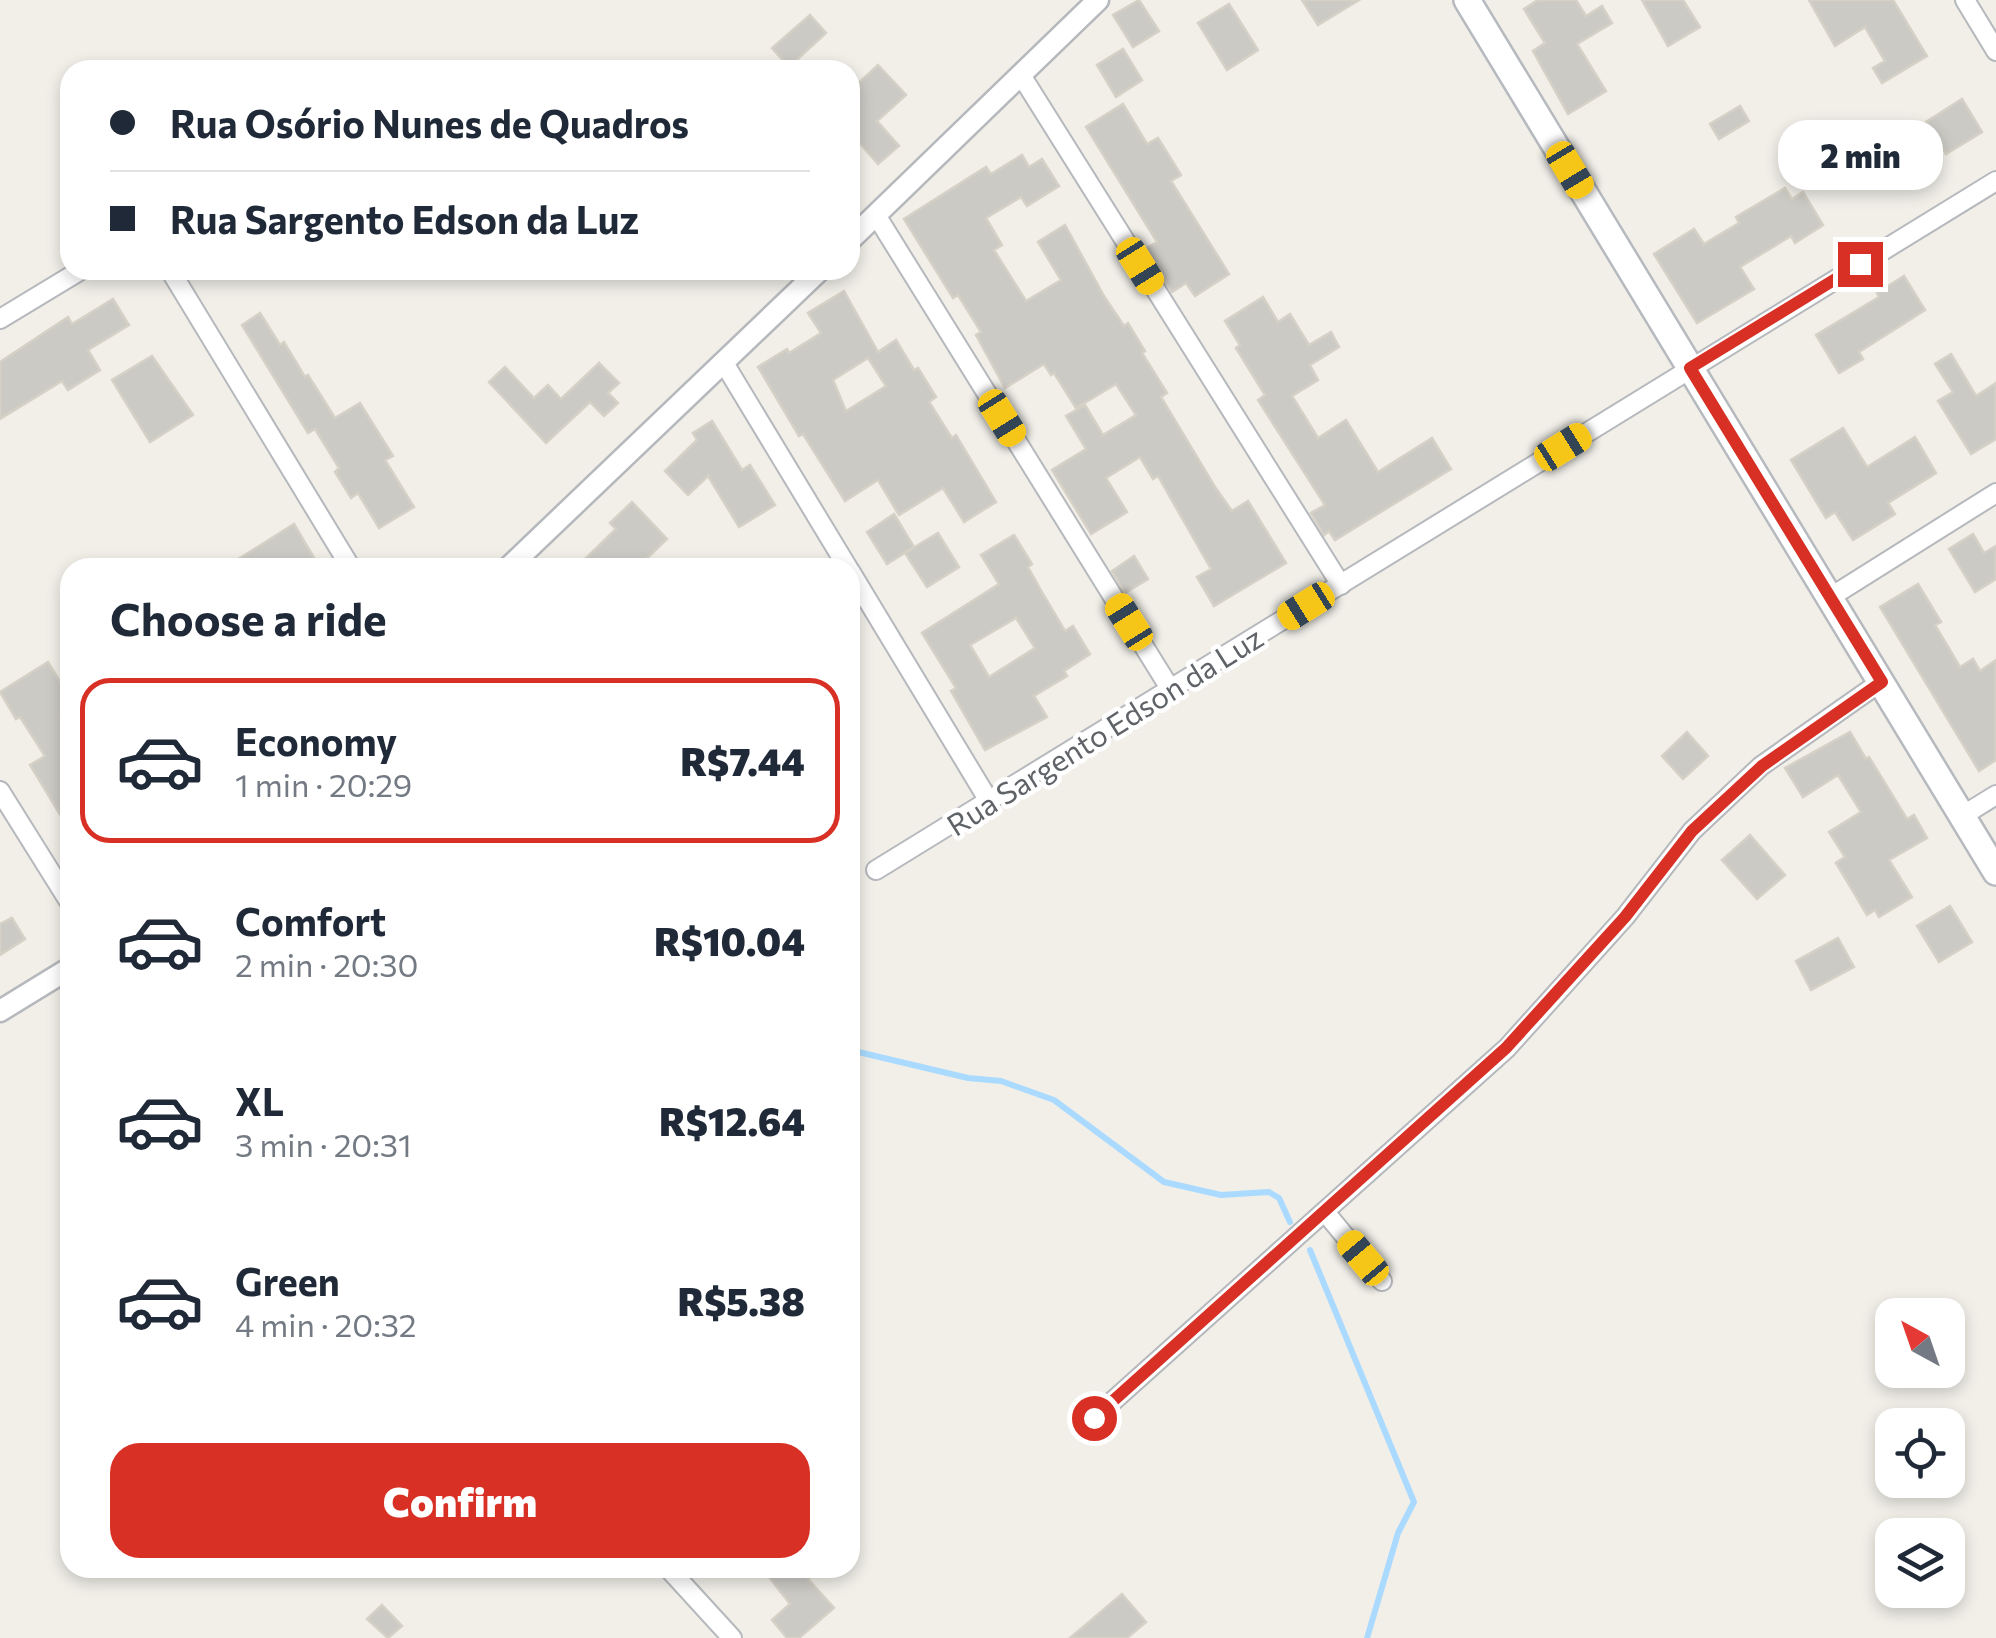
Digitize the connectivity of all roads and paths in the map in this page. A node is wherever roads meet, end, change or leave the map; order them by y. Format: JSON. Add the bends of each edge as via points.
{"nodes":[{"id":1,"x":1098,"y":0,"type":"edge"},
{"id":2,"x":1965,"y":0,"type":"edge"},
{"id":3,"x":1472,"y":1,"type":"edge"},
{"id":4,"x":1996,"y":51,"type":"edge"},
{"id":5,"x":1021,"y":75,"type":"junction"},
{"id":6,"x":1996,"y":181,"type":"edge"},
{"id":7,"x":876,"y":215,"type":"junction"},
{"id":8,"x":860,"y":230,"type":"edge"},
{"id":9,"x":64,"y":280,"type":"edge"},
{"id":10,"x":176,"y":280,"type":"edge"},
{"id":11,"x":810,"y":280,"type":"edge"},
{"id":12,"x":0,"y":319,"type":"edge"},
{"id":13,"x":724,"y":363,"type":"junction"},
{"id":14,"x":1690,"y":368,"type":"junction"},
{"id":15,"x":1996,"y":493,"type":"edge"},
{"id":16,"x":344,"y":558,"type":"edge"},
{"id":17,"x":519,"y":558,"type":"edge"},
{"id":18,"x":842,"y":558,"type":"edge"},
{"id":19,"x":1340,"y":586,"type":"junction"},
{"id":20,"x":860,"y":587,"type":"edge"},
{"id":21,"x":1830,"y":598,"type":"junction"},
{"id":22,"x":1882,"y":682,"type":"junction"},
{"id":23,"x":1171,"y":690,"type":"junction"},
{"id":24,"x":1996,"y":795,"type":"edge"},
{"id":25,"x":990,"y":801,"type":"junction"},
{"id":26,"x":3,"y":802,"type":"edge"},
{"id":27,"x":1962,"y":816,"type":"junction"},
{"id":28,"x":876,"y":870,"type":"dead end"},
{"id":29,"x":1996,"y":872,"type":"edge"},
{"id":30,"x":60,"y":887,"type":"edge"},
{"id":31,"x":60,"y":974,"type":"edge"},
{"id":32,"x":0,"y":1010,"type":"edge"},
{"id":33,"x":1325,"y":1212,"type":"junction"},
{"id":34,"x":1382,"y":1280,"type":"dead end"},
{"id":35,"x":1094,"y":1418,"type":"dead end"},
{"id":36,"x":677,"y":1578,"type":"edge"},
{"id":37,"x":732,"y":1638,"type":"edge"}],
"edges":[{"from":1,"to":5,"type":"street"},
{"from":2,"to":4,"type":"street"},
{"from":3,"to":14,"type":"main road"},
{"from":5,"to":7,"type":"street"},
{"from":5,"to":19,"type":"street"},
{"from":6,"to":14,"type":"street","name":"Rua Sargento Edson da Luz"},
{"from":7,"to":8,"type":"street"},
{"from":7,"to":23,"type":"street"},
{"from":9,"to":12,"type":"street"},
{"from":10,"to":16,"type":"street"},
{"from":11,"to":13,"type":"street"},
{"from":13,"to":17,"type":"street"},
{"from":13,"to":18,"type":"street"},
{"from":14,"to":19,"type":"street","name":"Rua Sargento Edson da Luz"},
{"from":14,"to":21,"type":"main road"},
{"from":15,"to":21,"type":"street"},
{"from":19,"to":23,"type":"street","name":"Rua Sargento Edson da Luz"},
{"from":20,"to":25,"type":"street"},
{"from":21,"to":22,"type":"main road"},
{"from":22,"to":27,"type":"main road"},
{"from":22,"to":33,"type":"street","via":[[1762,766],[1692,831],[1625,917],[1506,1048]]},
{"from":23,"to":25,"type":"street","name":"Rua Sargento Edson da Luz"},
{"from":24,"to":27,"type":"street"},
{"from":25,"to":28,"type":"street","name":"Rua Sargento Edson da Luz"},
{"from":26,"to":30,"type":"street"},
{"from":27,"to":29,"type":"main road"},
{"from":31,"to":32,"type":"street"},
{"from":33,"to":34,"type":"street"},
{"from":33,"to":35,"type":"street"},
{"from":36,"to":37,"type":"street"}]}
